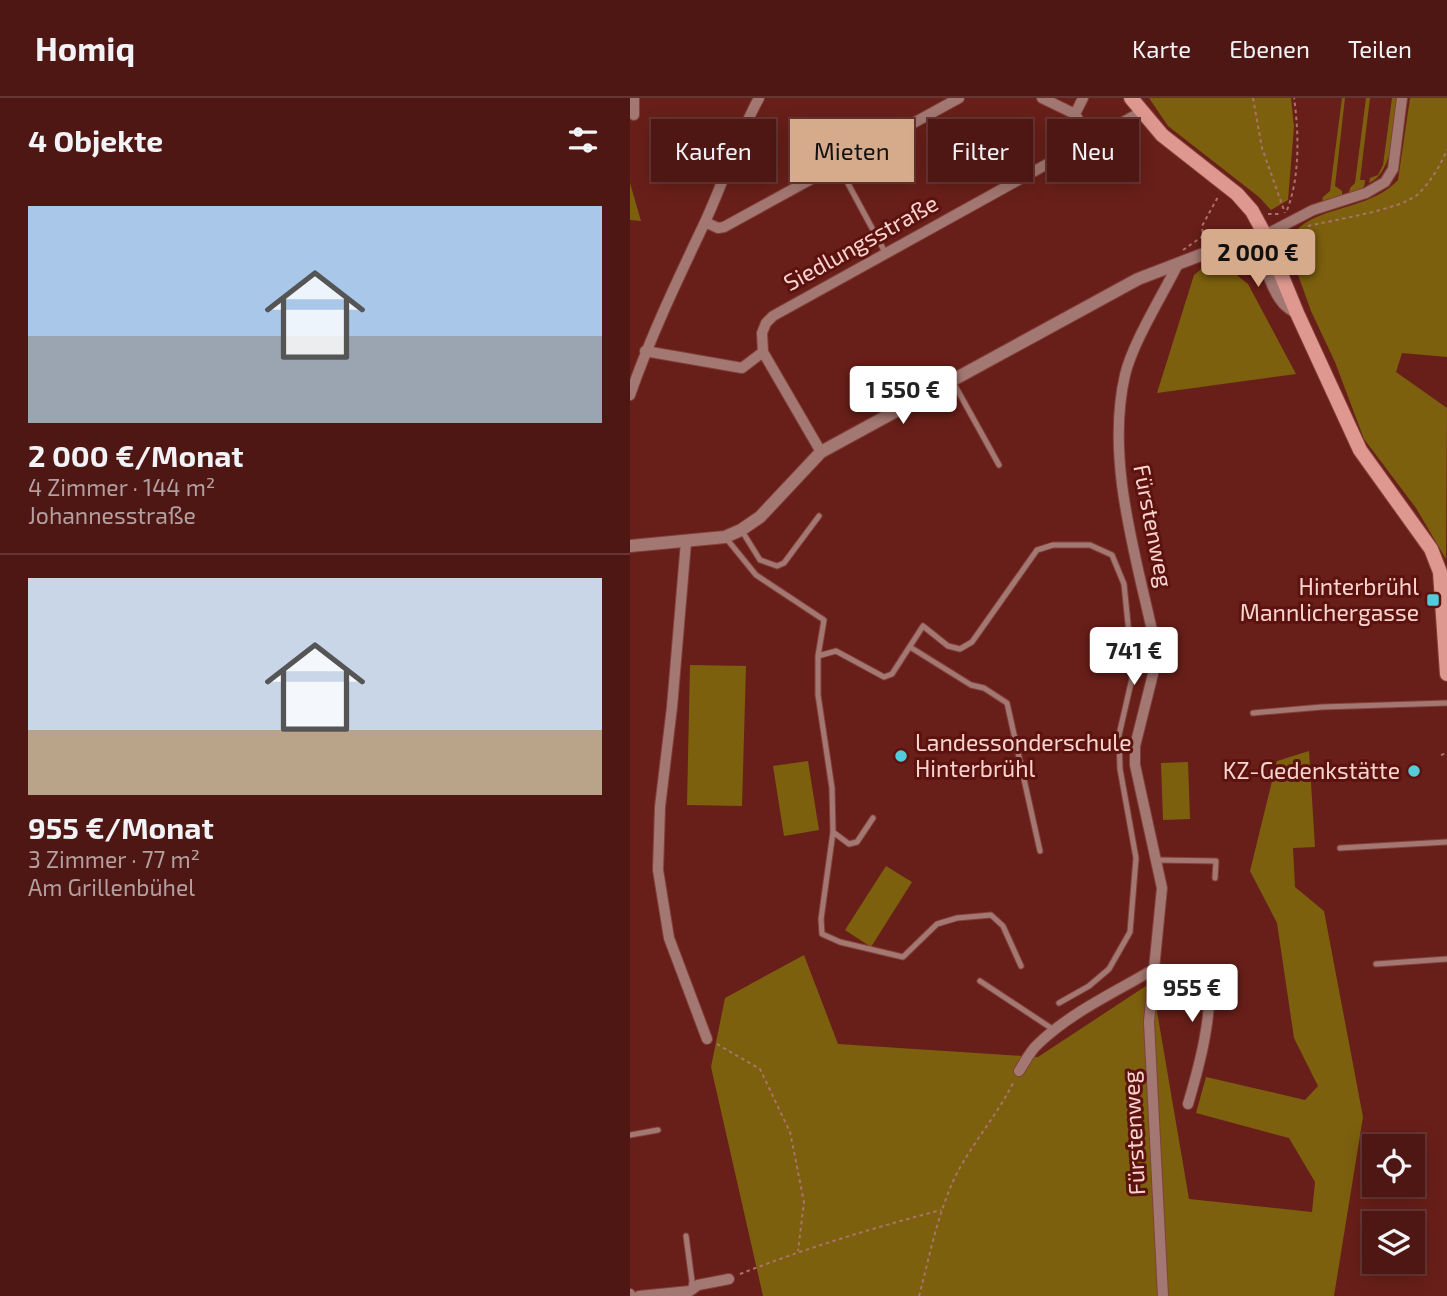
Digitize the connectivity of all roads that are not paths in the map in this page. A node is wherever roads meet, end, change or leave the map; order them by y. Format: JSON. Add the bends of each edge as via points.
{"nodes":[{"id":1,"x":634,"y":98,"type":"edge"},
{"id":2,"x":759,"y":98,"type":"edge"},
{"id":3,"x":959,"y":98,"type":"edge"},
{"id":4,"x":1042,"y":98,"type":"edge"},
{"id":5,"x":1083,"y":98,"type":"edge"},
{"id":6,"x":1131,"y":98,"type":"edge"},
{"id":7,"x":1402,"y":98,"type":"edge"},
{"id":8,"x":1141,"y":112,"type":"junction"},
{"id":9,"x":1075,"y":114,"type":"junction"},
{"id":10,"x":634,"y":115,"type":"dead end"},
{"id":11,"x":1078,"y":119,"type":"edge"},
{"id":12,"x":1128,"y":119,"type":"edge"},
{"id":13,"x":914,"y":123,"type":"edge"},
{"id":14,"x":1047,"y":163,"type":"edge"},
{"id":15,"x":806,"y":182,"type":"edge"},
{"id":16,"x":848,"y":182,"type":"edge"},
{"id":17,"x":705,"y":222,"type":"junction"},
{"id":18,"x":1265,"y":235,"type":"junction"},
{"id":19,"x":1219,"y":248,"type":"junction"},
{"id":20,"x":886,"y":254,"type":"junction"},
{"id":21,"x":1178,"y":264,"type":"junction"},
{"id":22,"x":1297,"y":313,"type":"junction"},
{"id":23,"x":645,"y":351,"type":"junction"},
{"id":24,"x":763,"y":352,"type":"junction"},
{"id":25,"x":952,"y":380,"type":"junction"},
{"id":26,"x":630,"y":395,"type":"edge"},
{"id":27,"x":821,"y":452,"type":"junction"},
{"id":28,"x":999,"y":465,"type":"dead end"},
{"id":29,"x":819,"y":516,"type":"dead end"},
{"id":30,"x":741,"y":530,"type":"junction"},
{"id":31,"x":725,"y":537,"type":"junction"},
{"id":32,"x":686,"y":542,"type":"junction"},
{"id":33,"x":630,"y":546,"type":"edge"},
{"id":34,"x":1443,"y":570,"type":"edge"},
{"id":35,"x":910,"y":647,"type":"junction"},
{"id":36,"x":818,"y":656,"type":"junction"},
{"id":37,"x":1447,"y":674,"type":"edge"},
{"id":38,"x":1447,"y":703,"type":"edge"},
{"id":39,"x":1253,"y":713,"type":"dead end"},
{"id":40,"x":873,"y":818,"type":"dead end"},
{"id":41,"x":834,"y":832,"type":"junction"},
{"id":42,"x":1447,"y":842,"type":"edge"},
{"id":43,"x":1340,"y":848,"type":"dead end"},
{"id":44,"x":1040,"y":851,"type":"dead end"},
{"id":45,"x":1156,"y":860,"type":"junction"},
{"id":46,"x":1216,"y":878,"type":"dead end"},
{"id":47,"x":1447,"y":959,"type":"edge"},
{"id":48,"x":1376,"y":964,"type":"dead end"},
{"id":49,"x":1021,"y":966,"type":"dead end"},
{"id":50,"x":1154,"y":969,"type":"junction"},
{"id":51,"x":980,"y":981,"type":"dead end"},
{"id":52,"x":1059,"y":1003,"type":"dead end"},
{"id":53,"x":1055,"y":1031,"type":"junction"},
{"id":54,"x":707,"y":1039,"type":"road end"},
{"id":55,"x":1019,"y":1071,"type":"road end"},
{"id":56,"x":1188,"y":1104,"type":"dead end"},
{"id":57,"x":658,"y":1130,"type":"dead end"},
{"id":58,"x":630,"y":1135,"type":"edge"},
{"id":59,"x":686,"y":1236,"type":"dead end"},
{"id":60,"x":729,"y":1279,"type":"road end"},
{"id":61,"x":691,"y":1293,"type":"edge"},
{"id":62,"x":639,"y":1296,"type":"edge"},
{"id":63,"x":1163,"y":1296,"type":"edge"}],
"edges":[{"from":1,"to":10,"type":"street"},
{"from":2,"to":17,"type":"street"},
{"from":3,"to":13,"type":"street"},
{"from":4,"to":9,"type":"street"},
{"from":5,"to":9,"type":"street"},
{"from":6,"to":8,"type":"main road"},
{"from":7,"to":18,"type":"street","via":[[1393,169],[1385,182]]},
{"from":8,"to":12,"type":"street","name":"Siedlungsstraße"},
{"from":8,"to":18,"type":"main road","via":[[1162,135],[1237,194]]},
{"from":9,"to":11,"type":"street"},
{"from":14,"to":20,"type":"street","name":"Siedlungsstraße"},
{"from":15,"to":17,"type":"street","via":[[724,228]]},
{"from":16,"to":20,"type":"lane"},
{"from":17,"to":23,"type":"street"},
{"from":18,"to":19,"type":"street"},
{"from":18,"to":22,"type":"main road"},
{"from":19,"to":21,"type":"street"},
{"from":19,"to":22,"type":"street","via":[[1233,247],[1257,257],[1267,268],[1282,303]]},
{"from":20,"to":24,"type":"street","name":"Siedlungsstraße","via":[[773,316],[762,333]]},
{"from":21,"to":25,"type":"street","via":[[1138,279]]},
{"from":21,"to":45,"type":"street","name":"Fürstenweg","via":[[1126,373],[1118,422],[1118,465],[1155,644],[1135,765]]},
{"from":22,"to":34,"type":"main road","via":[[1360,450]]},
{"from":23,"to":24,"type":"street","via":[[742,368]]},
{"from":23,"to":26,"type":"street"},
{"from":24,"to":27,"type":"street"},
{"from":25,"to":27,"type":"street"},
{"from":25,"to":28,"type":"lane"},
{"from":27,"to":30,"type":"street","via":[[760,517]]},
{"from":29,"to":30,"type":"lane","via":[[785,563],[777,566],[760,560]]},
{"from":30,"to":31,"type":"street"},
{"from":31,"to":32,"type":"street"},
{"from":31,"to":36,"type":"lane","via":[[757,575],[824,620]]},
{"from":32,"to":33,"type":"street"},
{"from":32,"to":54,"type":"street","via":[[658,870],[669,938]]},
{"from":34,"to":37,"type":"main road"},
{"from":35,"to":36,"type":"lane","via":[[892,674],[884,677],[836,651]]},
{"from":35,"to":44,"type":"lane","via":[[1007,703]]},
{"from":35,"to":52,"type":"lane","via":[[923,626],[947,646],[960,649],[972,642],[1037,550],[1090,545],[1112,555],[1124,584],[1133,674],[1119,735],[1120,769],[1136,858],[1130,932],[1109,969]]},
{"from":36,"to":41,"type":"lane","via":[[818,695],[831,775]]},
{"from":38,"to":39,"type":"lane"},
{"from":40,"to":41,"type":"lane","via":[[857,842],[849,844]]},
{"from":41,"to":49,"type":"lane","via":[[822,934],[903,957],[937,924],[991,915],[1003,926]]},
{"from":42,"to":43,"type":"lane"},
{"from":45,"to":46,"type":"lane","via":[[1216,861]]},
{"from":45,"to":50,"type":"street","name":"Fürstenweg","via":[[1162,888]]},
{"from":47,"to":48,"type":"lane"},
{"from":50,"to":53,"type":"street"},
{"from":50,"to":56,"type":"street","via":[[1210,974],[1205,1044]]},
{"from":50,"to":63,"type":"street","name":"Fürstenweg","via":[[1149,1021]]},
{"from":51,"to":53,"type":"lane"},
{"from":53,"to":55,"type":"street","via":[[1036,1045]]},
{"from":57,"to":58,"type":"lane"},
{"from":59,"to":61,"type":"lane"},
{"from":60,"to":61,"type":"street","via":[[698,1285]]},
{"from":61,"to":62,"type":"street"}]}
